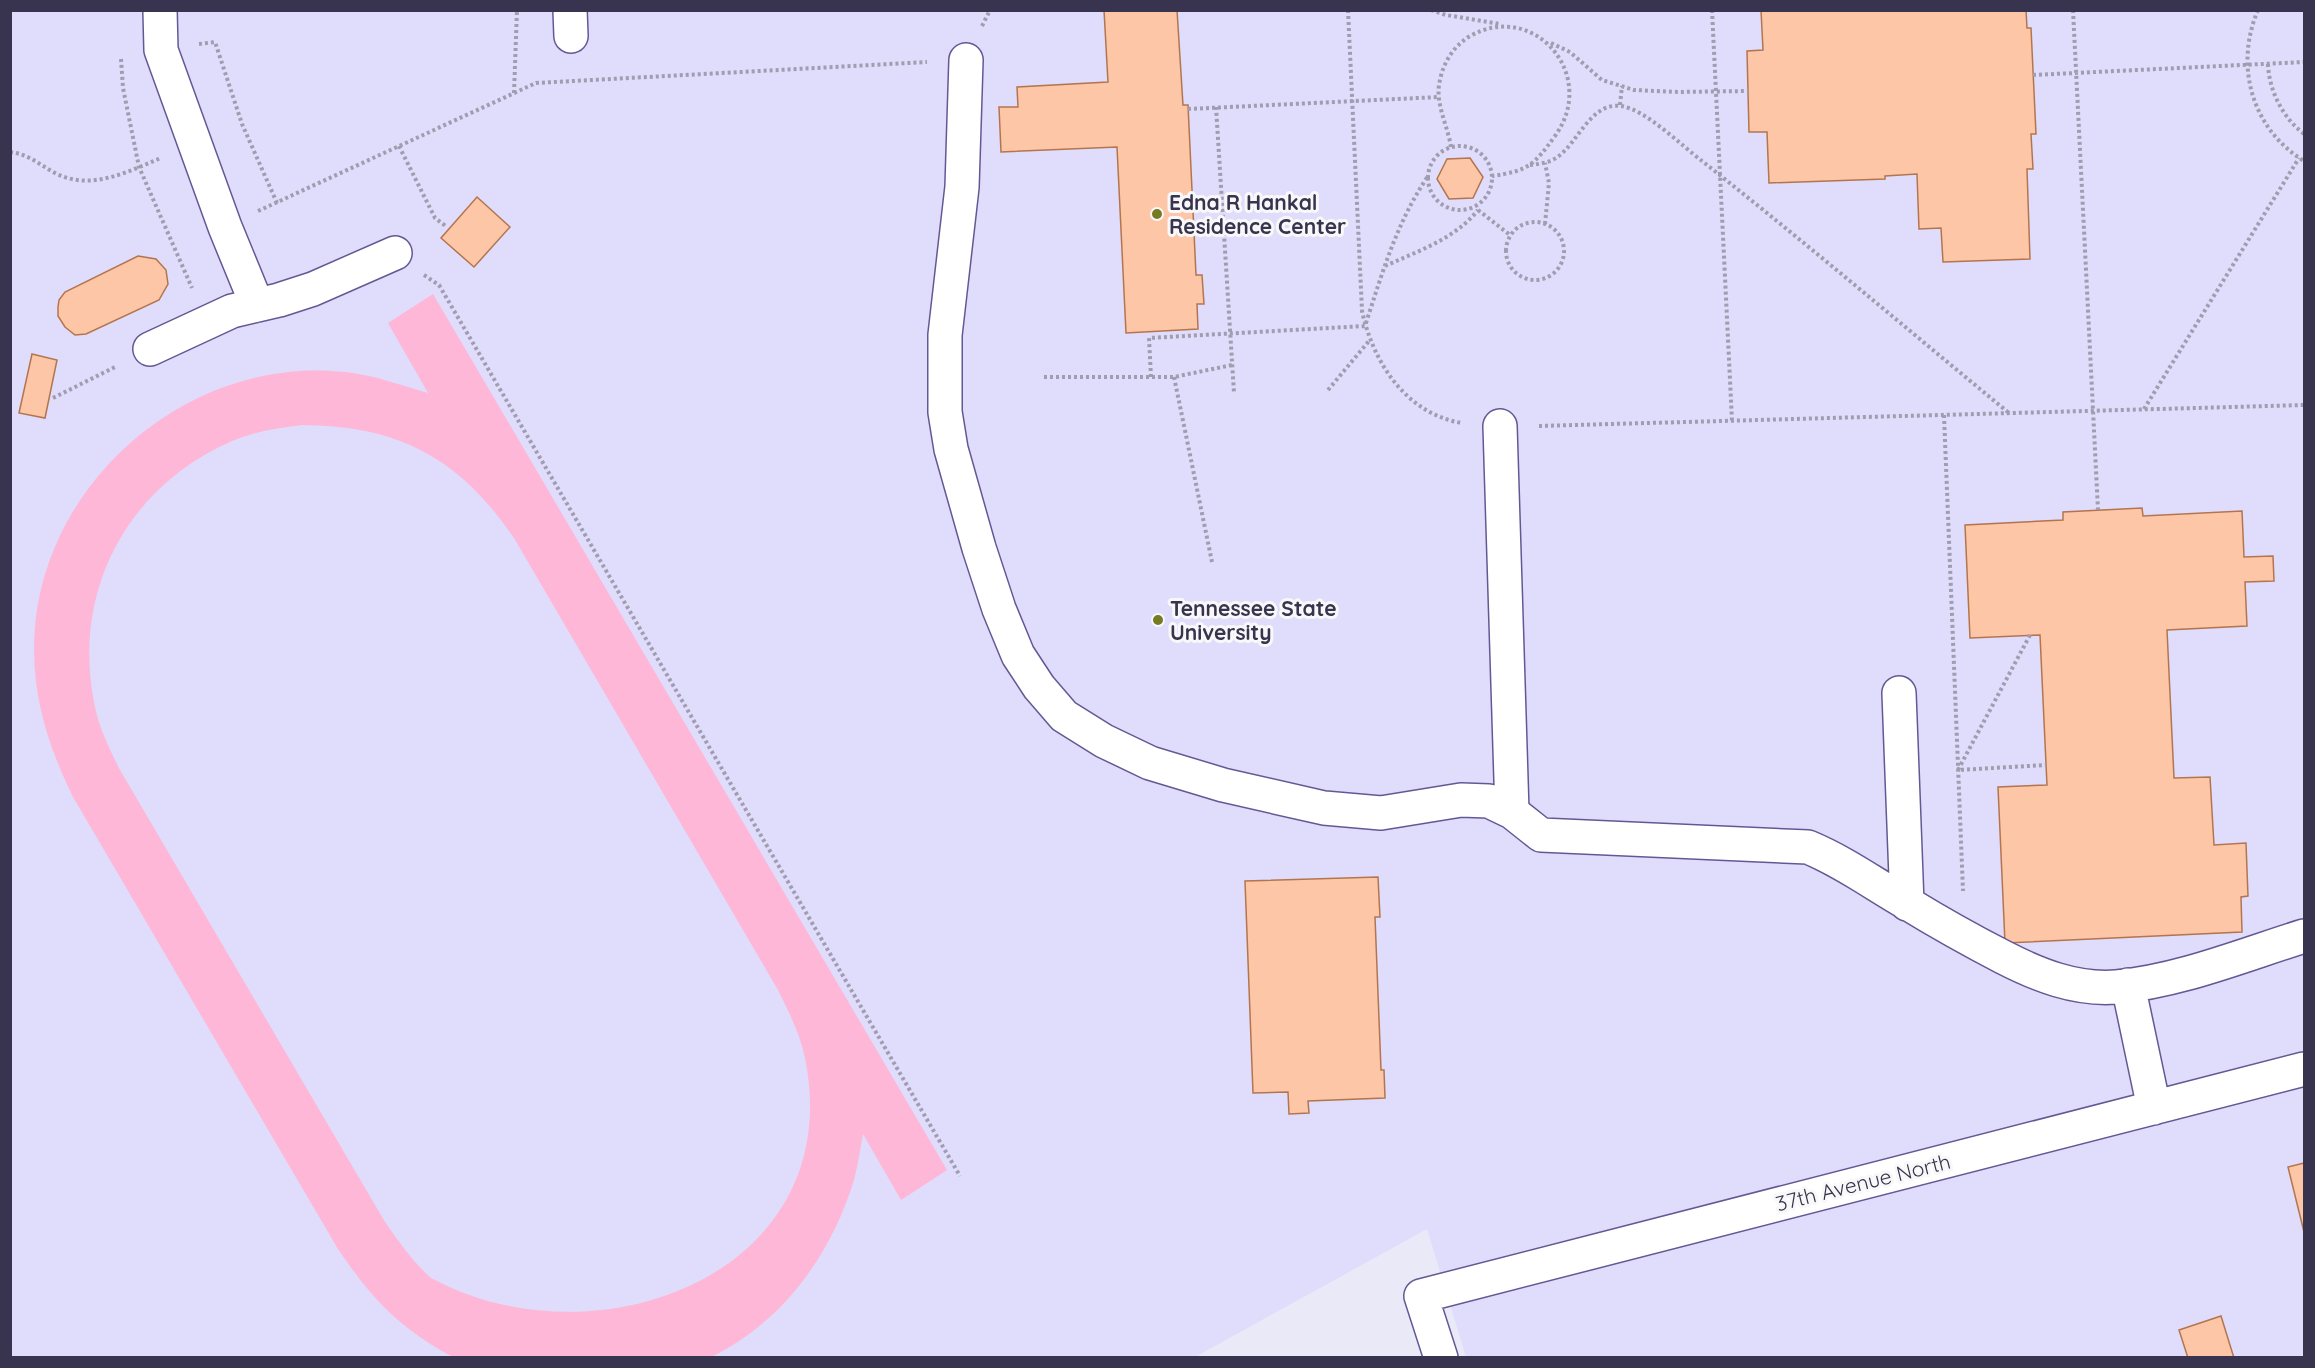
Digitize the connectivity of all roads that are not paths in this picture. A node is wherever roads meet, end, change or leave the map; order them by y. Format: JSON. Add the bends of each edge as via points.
{"nodes":[{"id":1,"x":160,"y":10,"type":"edge"},
{"id":2,"x":966,"y":60,"type":"road end"},
{"id":3,"x":395,"y":253,"type":"road end"},
{"id":4,"x":256,"y":305,"type":"junction"},
{"id":5,"x":150,"y":349,"type":"road end"},
{"id":6,"x":1500,"y":426,"type":"road end"},
{"id":7,"x":1899,"y":693,"type":"dead end"},
{"id":8,"x":1512,"y":812,"type":"junction"},
{"id":9,"x":1907,"y":904,"type":"junction"},
{"id":10,"x":2304,"y":936,"type":"edge"},
{"id":11,"x":2128,"y":985,"type":"junction"},
{"id":12,"x":2304,"y":1069,"type":"edge"},
{"id":13,"x":2154,"y":1108,"type":"junction"},
{"id":14,"x":1441,"y":1358,"type":"edge"}],
"edges":[{"from":1,"to":4,"type":"street","via":[[161,50]]},
{"from":2,"to":8,"type":"street","via":[[962,187],[945,335],[945,412],[951,449],[999,609],[1017,655],[1039,687],[1064,716],[1104,741],[1150,763],[1223,785],[1336,809],[1382,813],[1461,800],[1489,801]]},
{"from":3,"to":4,"type":"street","via":[[313,289]]},
{"from":4,"to":5,"type":"street","via":[[232,311]]},
{"from":6,"to":8,"type":"street"},
{"from":7,"to":9,"type":"street"},
{"from":8,"to":9,"type":"street","via":[[1541,835],[1808,847],[1835,858]]},
{"from":9,"to":11,"type":"street","via":[[2032,972],[2056,981],[2084,986]]},
{"from":10,"to":11,"type":"street","via":[[2173,977]]},
{"from":11,"to":13,"type":"street"},
{"from":12,"to":13,"type":"street","name":"37th Avenue North"},
{"from":13,"to":14,"type":"street","name":"37th Avenue North","via":[[1420,1296]]}]}
